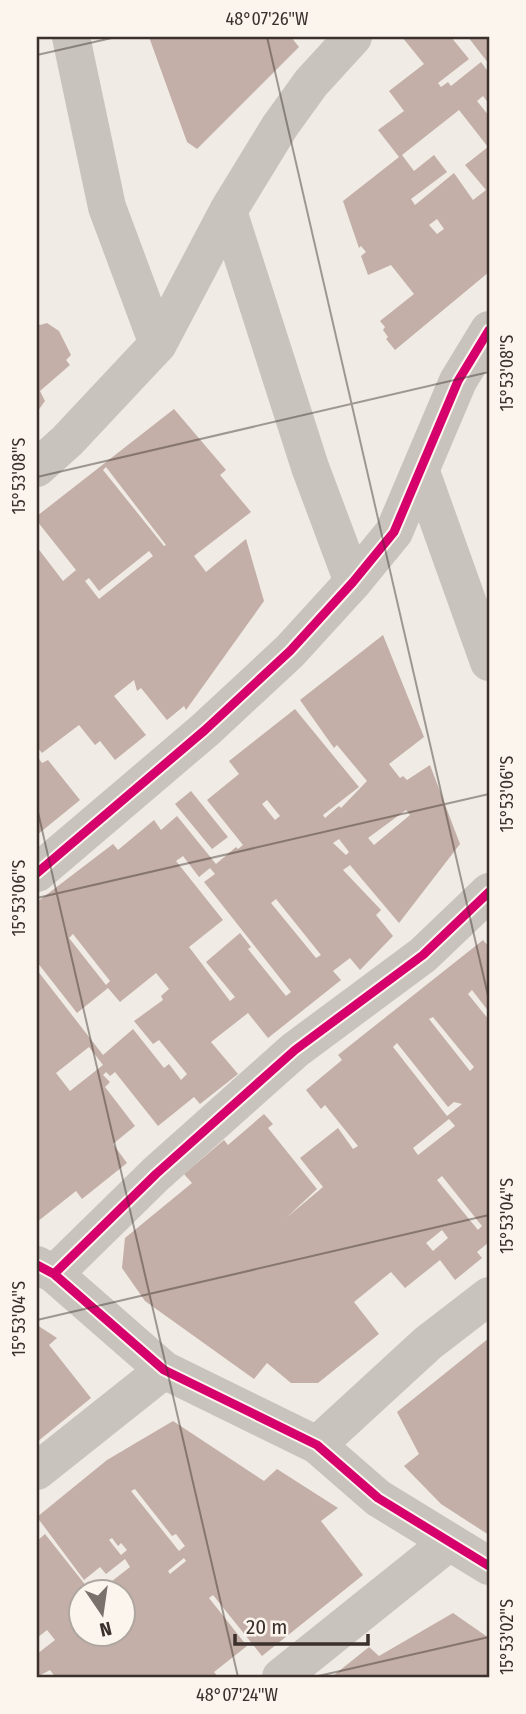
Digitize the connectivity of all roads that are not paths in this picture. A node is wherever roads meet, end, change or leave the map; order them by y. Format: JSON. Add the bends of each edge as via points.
{"nodes":[{"id":1,"x":71,"y":37,"type":"edge"},
{"id":2,"x":353,"y":37,"type":"edge"},
{"id":3,"x":228,"y":211,"type":"junction"},
{"id":4,"x":489,"y":330,"type":"edge"},
{"id":5,"x":158,"y":344,"type":"junction"},
{"id":6,"x":37,"y":468,"type":"edge"},
{"id":7,"x":421,"y":472,"type":"junction"},
{"id":8,"x":353,"y":582,"type":"junction"},
{"id":9,"x":489,"y":662,"type":"edge"},
{"id":10,"x":37,"y":873,"type":"edge"},
{"id":11,"x":489,"y":892,"type":"edge"},
{"id":12,"x":45,"y":1269,"type":"edge"},
{"id":13,"x":489,"y":1296,"type":"edge"},
{"id":14,"x":164,"y":1370,"type":"junction"},
{"id":15,"x":317,"y":1445,"type":"junction"},
{"id":16,"x":37,"y":1471,"type":"edge"},
{"id":17,"x":448,"y":1543,"type":"junction"},
{"id":18,"x":489,"y":1566,"type":"edge"},
{"id":19,"x":281,"y":1677,"type":"edge"}],
"edges":[{"from":1,"to":5,"type":"street","via":[[107,206]]},
{"from":2,"to":3,"type":"street","via":[[311,83]]},
{"from":3,"to":5,"type":"street"},
{"from":3,"to":8,"type":"street","via":[[310,467]]},
{"from":4,"to":7,"type":"street","via":[[458,381]]},
{"from":5,"to":6,"type":"street"},
{"from":7,"to":8,"type":"street","via":[[394,532]]},
{"from":7,"to":9,"type":"street"},
{"from":8,"to":10,"type":"street","via":[[290,651],[205,730]]},
{"from":11,"to":12,"type":"street","via":[[423,955],[295,1050]]},
{"from":12,"to":14,"type":"street"},
{"from":13,"to":15,"type":"street","via":[[428,1343]]},
{"from":14,"to":15,"type":"street"},
{"from":14,"to":16,"type":"street"},
{"from":15,"to":17,"type":"street","via":[[378,1498]]},
{"from":17,"to":18,"type":"street"},
{"from":17,"to":19,"type":"street"}]}
